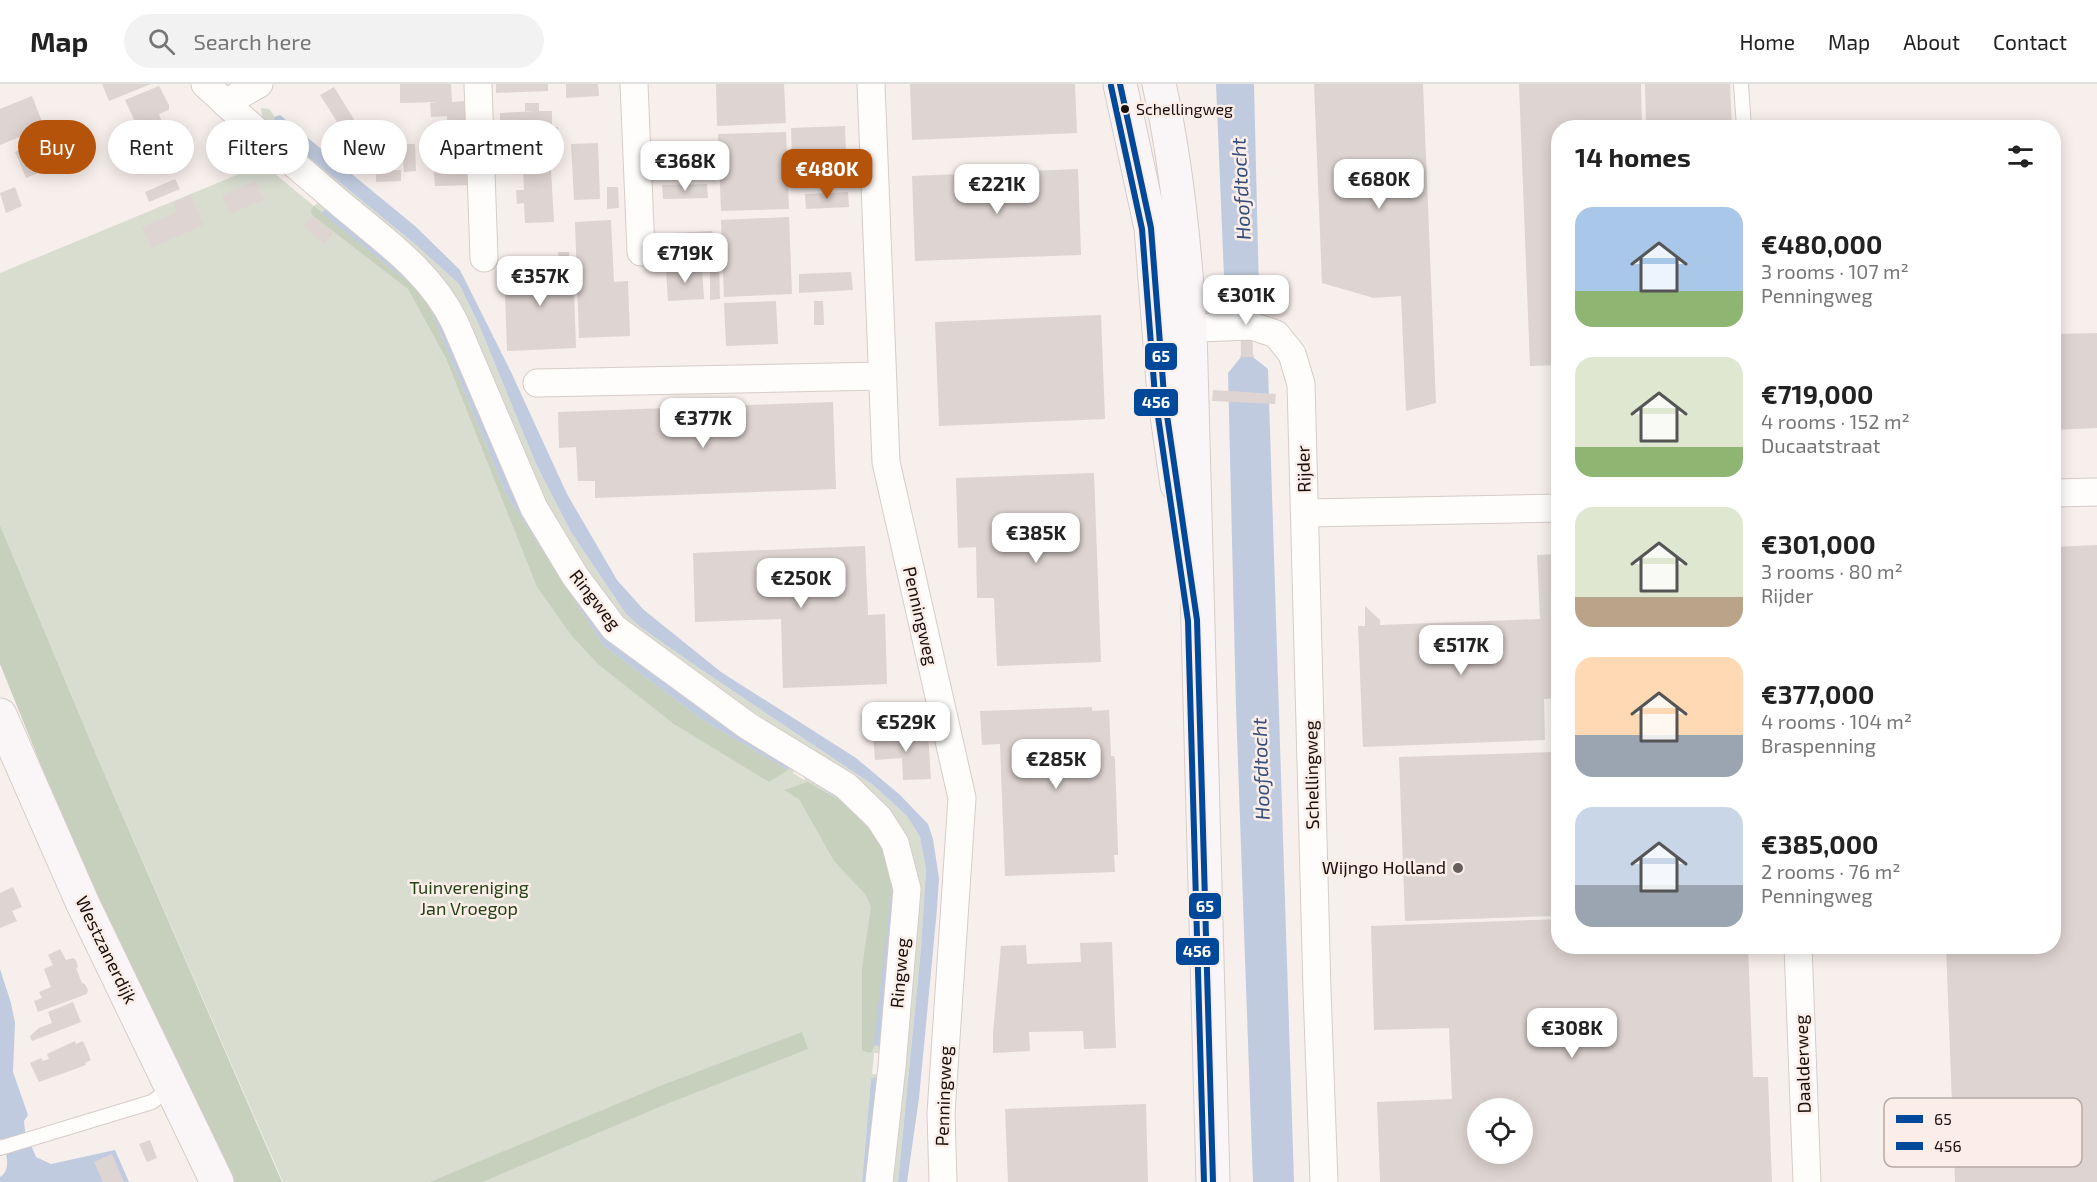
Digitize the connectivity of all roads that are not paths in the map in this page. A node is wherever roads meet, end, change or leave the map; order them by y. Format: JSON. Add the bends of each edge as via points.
{"nodes":[{"id":1,"x":205,"y":84,"type":"edge"},
{"id":2,"x":259,"y":84,"type":"edge"},
{"id":3,"x":478,"y":84,"type":"edge"},
{"id":4,"x":634,"y":84,"type":"edge"},
{"id":5,"x":871,"y":84,"type":"edge"},
{"id":6,"x":1120,"y":84,"type":"edge"},
{"id":7,"x":1159,"y":84,"type":"edge"},
{"id":8,"x":1741,"y":84,"type":"edge"},
{"id":9,"x":225,"y":103,"type":"junction"},
{"id":10,"x":1743,"y":120,"type":"edge"},
{"id":11,"x":641,"y":252,"type":"dead end"},
{"id":12,"x":484,"y":258,"type":"dead end"},
{"id":13,"x":1174,"y":329,"type":"junction"},
{"id":14,"x":881,"y":376,"type":"junction"},
{"id":15,"x":537,"y":383,"type":"dead end"},
{"id":16,"x":2097,"y":492,"type":"edge"},
{"id":17,"x":2061,"y":494,"type":"edge"},
{"id":18,"x":1551,"y":508,"type":"edge"},
{"id":19,"x":1306,"y":513,"type":"junction"},
{"id":20,"x":0,"y":715,"type":"edge"},
{"id":21,"x":1798,"y":954,"type":"edge"},
{"id":22,"x":172,"y":1088,"type":"junction"},
{"id":23,"x":0,"y":1148,"type":"edge"},
{"id":24,"x":217,"y":1182,"type":"edge"},
{"id":25,"x":879,"y":1182,"type":"edge"},
{"id":26,"x":943,"y":1182,"type":"edge"},
{"id":27,"x":1213,"y":1182,"type":"edge"},
{"id":28,"x":1324,"y":1182,"type":"edge"},
{"id":29,"x":1807,"y":1182,"type":"edge"}],
"edges":[{"from":1,"to":9,"type":"street","name":"Ringweg"},
{"from":2,"to":9,"type":"street"},
{"from":3,"to":12,"type":"street"},
{"from":4,"to":11,"type":"street"},
{"from":5,"to":14,"type":"street","name":"Penningweg"},
{"from":6,"to":13,"type":"main road"},
{"from":7,"to":13,"type":"main road","via":[[1169,129],[1187,285]]},
{"from":8,"to":10,"type":"lane"},
{"from":9,"to":25,"type":"street","name":"Ringweg","via":[[424,274],[448,307],[534,508],[575,576],[614,628],[748,726],[846,786],[879,818],[895,843],[907,889]]},
{"from":13,"to":19,"type":"street","name":"Rijder","via":[[1252,326],[1276,334],[1292,354],[1301,384]]},
{"from":13,"to":27,"type":"main road","via":[[1197,620]]},
{"from":14,"to":15,"type":"street"},
{"from":14,"to":26,"type":"street","name":"Penningweg","via":[[886,462],[962,798],[941,1113]]},
{"from":16,"to":17,"type":"street"},
{"from":18,"to":19,"type":"street","name":"Rijder"},
{"from":19,"to":28,"type":"street","name":"Schellingweg"},
{"from":20,"to":22,"type":"main road","name":"Westzanerdijk","via":[[83,904]]},
{"from":21,"to":29,"type":"street","name":"Daalderweg"},
{"from":22,"to":23,"type":"lane","via":[[152,1102]]},
{"from":22,"to":24,"type":"main road","name":"Westzanerdijk"}]}
